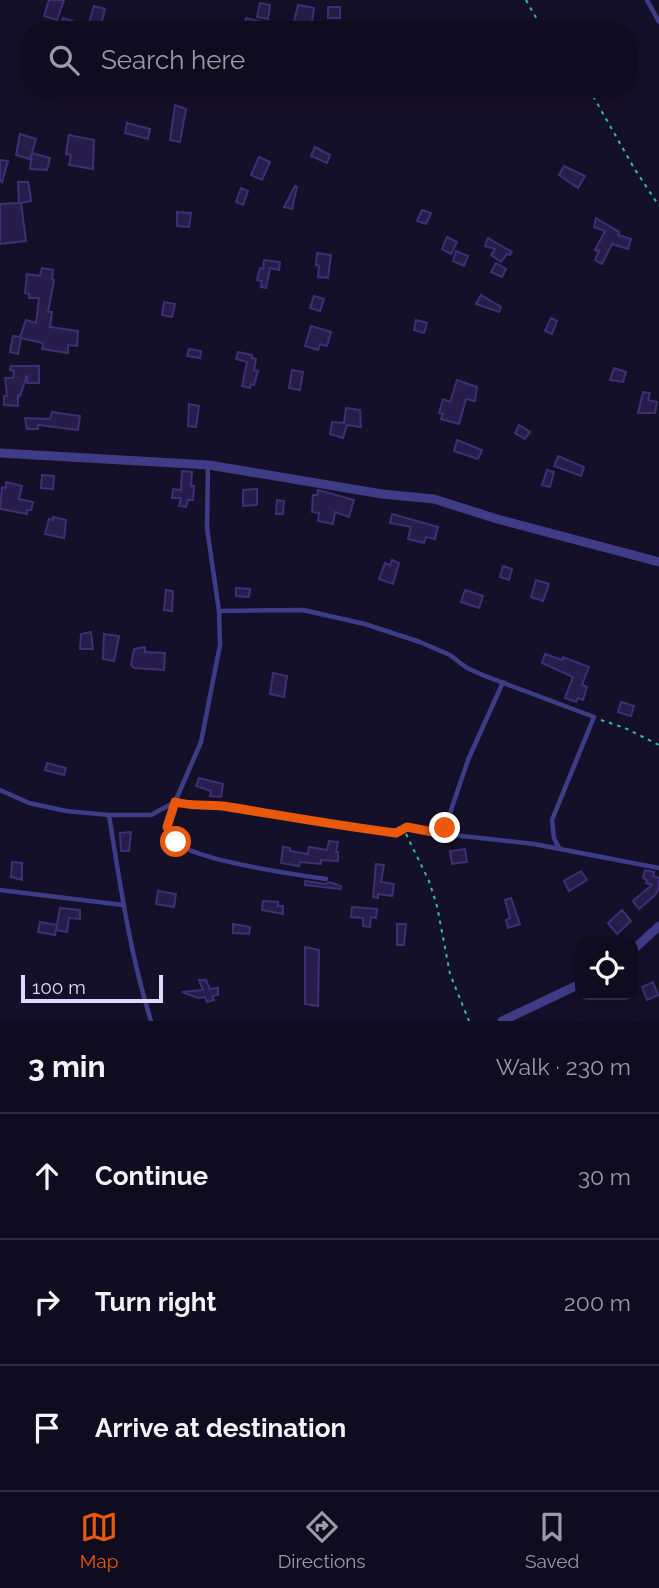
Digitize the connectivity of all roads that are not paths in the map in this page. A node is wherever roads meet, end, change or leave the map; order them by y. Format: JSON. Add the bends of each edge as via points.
{"nodes":[{"id":1,"x":647,"y":0,"type":"edge"},
{"id":2,"x":659,"y":22,"type":"edge"},
{"id":3,"x":0,"y":453,"type":"edge"},
{"id":4,"x":208,"y":465,"type":"junction"},
{"id":5,"x":659,"y":562,"type":"edge"},
{"id":6,"x":219,"y":611,"type":"junction"},
{"id":7,"x":503,"y":682,"type":"junction"},
{"id":8,"x":0,"y":790,"type":"edge"},
{"id":9,"x":175,"y":802,"type":"junction"},
{"id":10,"x":109,"y":815,"type":"junction"},
{"id":11,"x":438,"y":833,"type":"junction"},
{"id":12,"x":559,"y":848,"type":"junction"},
{"id":13,"x":659,"y":868,"type":"edge"},
{"id":14,"x":326,"y":879,"type":"dead end"},
{"id":15,"x":0,"y":890,"type":"edge"},
{"id":16,"x":123,"y":905,"type":"junction"},
{"id":17,"x":659,"y":926,"type":"edge"},
{"id":18,"x":638,"y":945,"type":"edge"},
{"id":19,"x":575,"y":986,"type":"edge"},
{"id":20,"x":151,"y":1021,"type":"edge"},
{"id":21,"x":502,"y":1021,"type":"edge"}],
"edges":[{"from":1,"to":2,"type":"lane"},
{"from":3,"to":4,"type":"street"},
{"from":4,"to":5,"type":"street","via":[[434,499]]},
{"from":4,"to":6,"type":"lane","via":[[208,528]]},
{"from":6,"to":7,"type":"lane","via":[[303,610],[365,624],[450,654],[467,668]]},
{"from":6,"to":9,"type":"lane","via":[[220,645],[203,734]]},
{"from":7,"to":11,"type":"lane","via":[[468,760],[445,828]]},
{"from":7,"to":12,"type":"lane","via":[[594,717],[552,820]]},
{"from":8,"to":10,"type":"lane","via":[[29,803]]},
{"from":9,"to":10,"type":"lane","via":[[151,815]]},
{"from":9,"to":11,"type":"lane","via":[[377,831],[396,833],[407,827]]},
{"from":9,"to":14,"type":"lane","via":[[167,827],[176,842],[206,856]]},
{"from":10,"to":16,"type":"lane"},
{"from":11,"to":12,"type":"lane"},
{"from":12,"to":13,"type":"lane"},
{"from":15,"to":16,"type":"lane"},
{"from":16,"to":20,"type":"lane"},
{"from":17,"to":18,"type":"street"},
{"from":19,"to":21,"type":"street"}]}
